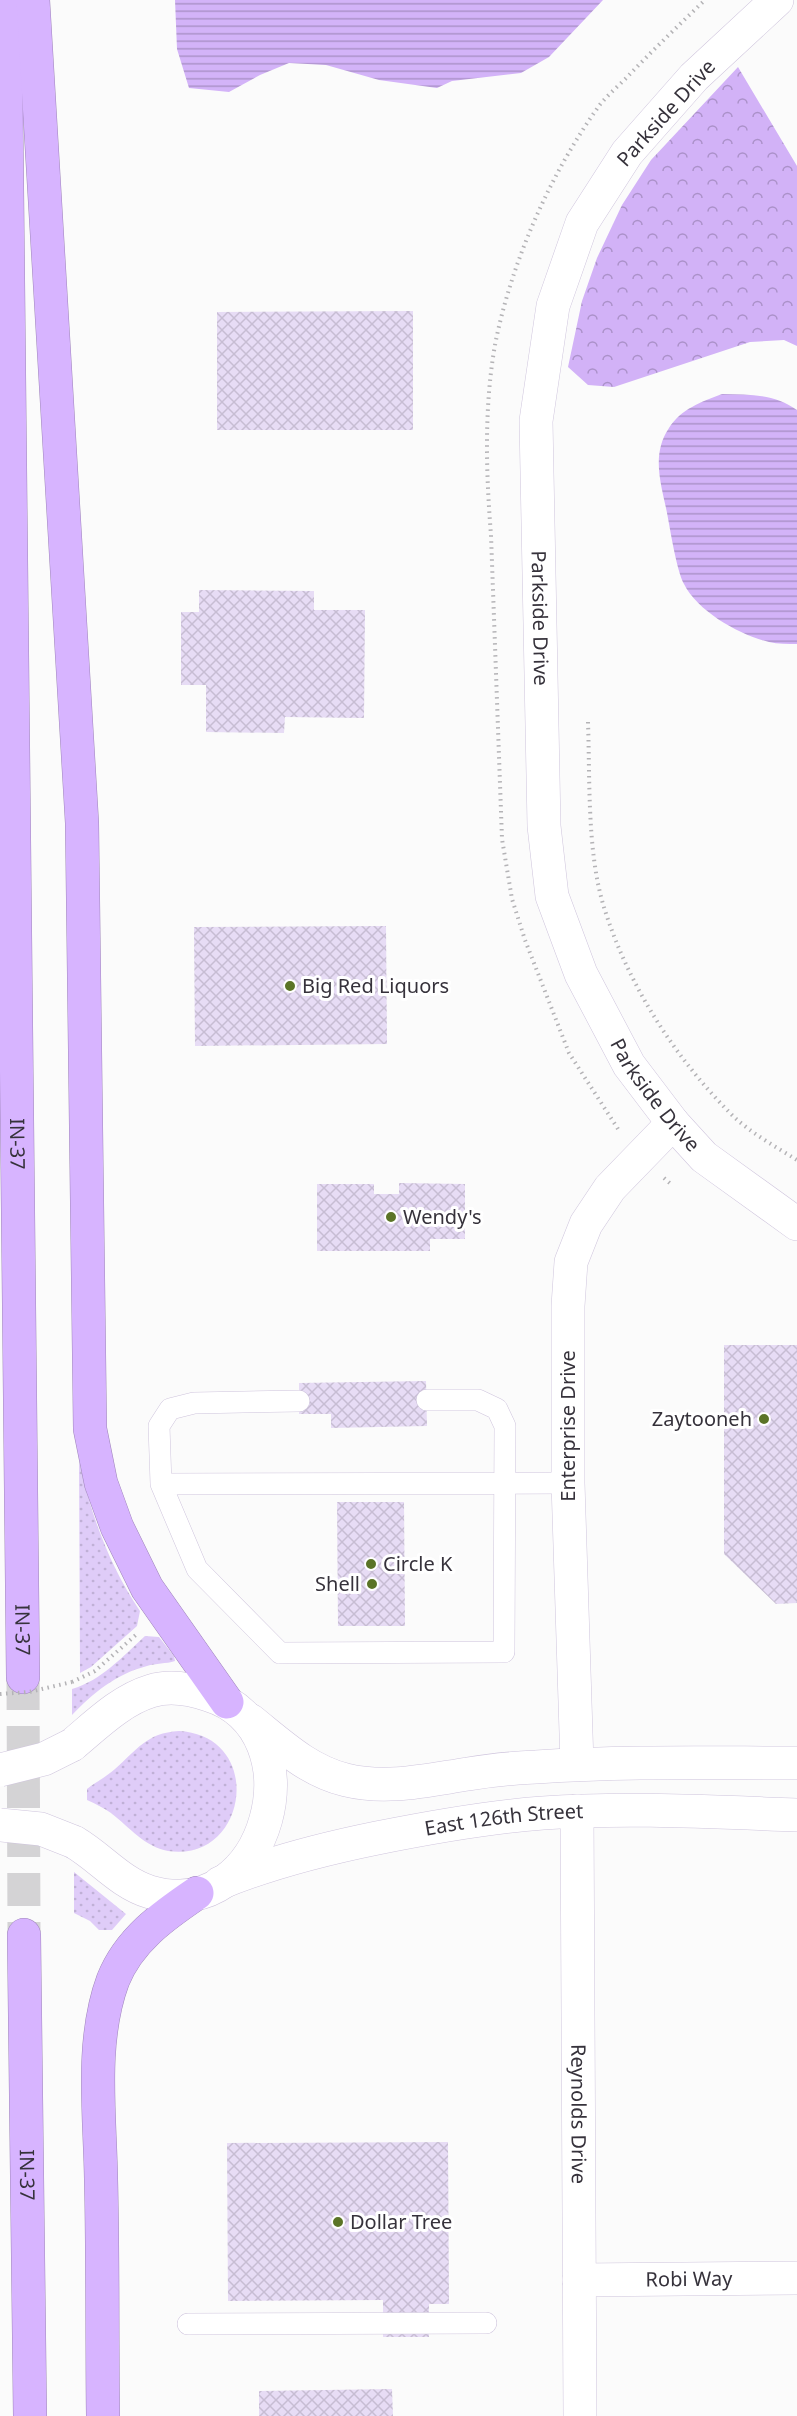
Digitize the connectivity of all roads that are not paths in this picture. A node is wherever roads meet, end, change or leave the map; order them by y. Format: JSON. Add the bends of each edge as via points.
{"nodes":[{"id":1,"x":5,"y":0,"type":"edge"},
{"id":2,"x":33,"y":0,"type":"edge"},
{"id":3,"x":777,"y":0,"type":"edge"},
{"id":4,"x":673,"y":1123,"type":"junction"},
{"id":5,"x":797,"y":1224,"type":"edge"},
{"id":6,"x":427,"y":1400,"type":"dead end"},
{"id":7,"x":299,"y":1401,"type":"dead end"},
{"id":8,"x":503,"y":1483,"type":"junction"},
{"id":9,"x":568,"y":1483,"type":"junction"},
{"id":10,"x":161,"y":1485,"type":"junction"},
{"id":11,"x":11,"y":1685,"type":"tunnel mouth"},
{"id":12,"x":238,"y":1711,"type":"junction"},
{"id":13,"x":797,"y":1763,"type":"edge"},
{"id":14,"x":577,"y":1764,"type":"junction"},
{"id":15,"x":0,"y":1770,"type":"edge"},
{"id":16,"x":577,"y":1811,"type":"junction"},
{"id":17,"x":797,"y":1815,"type":"edge"},
{"id":18,"x":0,"y":1826,"type":"edge"},
{"id":19,"x":209,"y":1888,"type":"junction"},
{"id":20,"x":24,"y":1935,"type":"tunnel mouth"},
{"id":21,"x":797,"y":2278,"type":"edge"},
{"id":22,"x":579,"y":2280,"type":"junction"},
{"id":23,"x":486,"y":2323,"type":"dead end"},
{"id":24,"x":188,"y":2324,"type":"dead end"},
{"id":25,"x":30,"y":2416,"type":"edge"},
{"id":26,"x":103,"y":2416,"type":"edge"},
{"id":27,"x":580,"y":2416,"type":"edge"}],
"edges":[{"from":1,"to":11,"type":"highway","name":"IN-37"},
{"from":2,"to":12,"type":"highway","via":[[82,823],[90,1429],[101,1483],[117,1527],[147,1588]]},
{"from":3,"to":4,"type":"street","name":"Parkside Drive","via":[[694,77],[627,153],[582,223],[553,306],[536,421],[544,826],[552,896],[580,974],[629,1065]]},
{"from":4,"to":5,"type":"street","name":"Parkside Drive","via":[[704,1157]]},
{"from":4,"to":9,"type":"street","name":"Enterprise Drive","via":[[610,1188],[586,1224],[571,1262]]},
{"from":6,"to":8,"type":"lane","via":[[478,1400],[498,1409],[505,1426]]},
{"from":7,"to":10,"type":"lane","via":[[194,1403],[170,1409],[159,1426]]},
{"from":8,"to":9,"type":"lane"},
{"from":8,"to":10,"type":"lane"},
{"from":8,"to":10,"type":"lane","via":[[504,1652],[414,1654],[280,1653],[197,1569]]},
{"from":9,"to":14,"type":"street","name":"Enterprise Drive"},
{"from":12,"to":14,"type":"street","via":[[306,1764],[353,1782],[411,1784],[500,1770]]},
{"from":12,"to":15,"type":"street","bridge":true,"via":[[203,1692],[178,1688],[151,1691],[112,1712],[72,1745],[44,1758]]},
{"from":12,"to":19,"type":"street","via":[[261,1740],[268,1766],[269,1814],[247,1860],[234,1874]]},
{"from":13,"to":14,"type":"street"},
{"from":16,"to":17,"type":"street","name":"East 126th Street"},
{"from":16,"to":19,"type":"street","name":"East 126th Street","via":[[464,1822],[367,1840],[279,1861]]},
{"from":16,"to":22,"type":"street","name":"Reynolds Drive"},
{"from":18,"to":19,"type":"street","name":"East 126th Street","bridge":true,"via":[[41,1829],[74,1842],[140,1888],[176,1896]]},
{"from":19,"to":26,"type":"highway","via":[[161,1918],[133,1947],[113,1980],[104,2010],[99,2073]]},
{"from":20,"to":25,"type":"highway","name":"IN-37"},
{"from":21,"to":22,"type":"street","name":"Robi Way"},
{"from":22,"to":27,"type":"street","name":"Reynolds Drive"},
{"from":23,"to":24,"type":"lane"}]}
